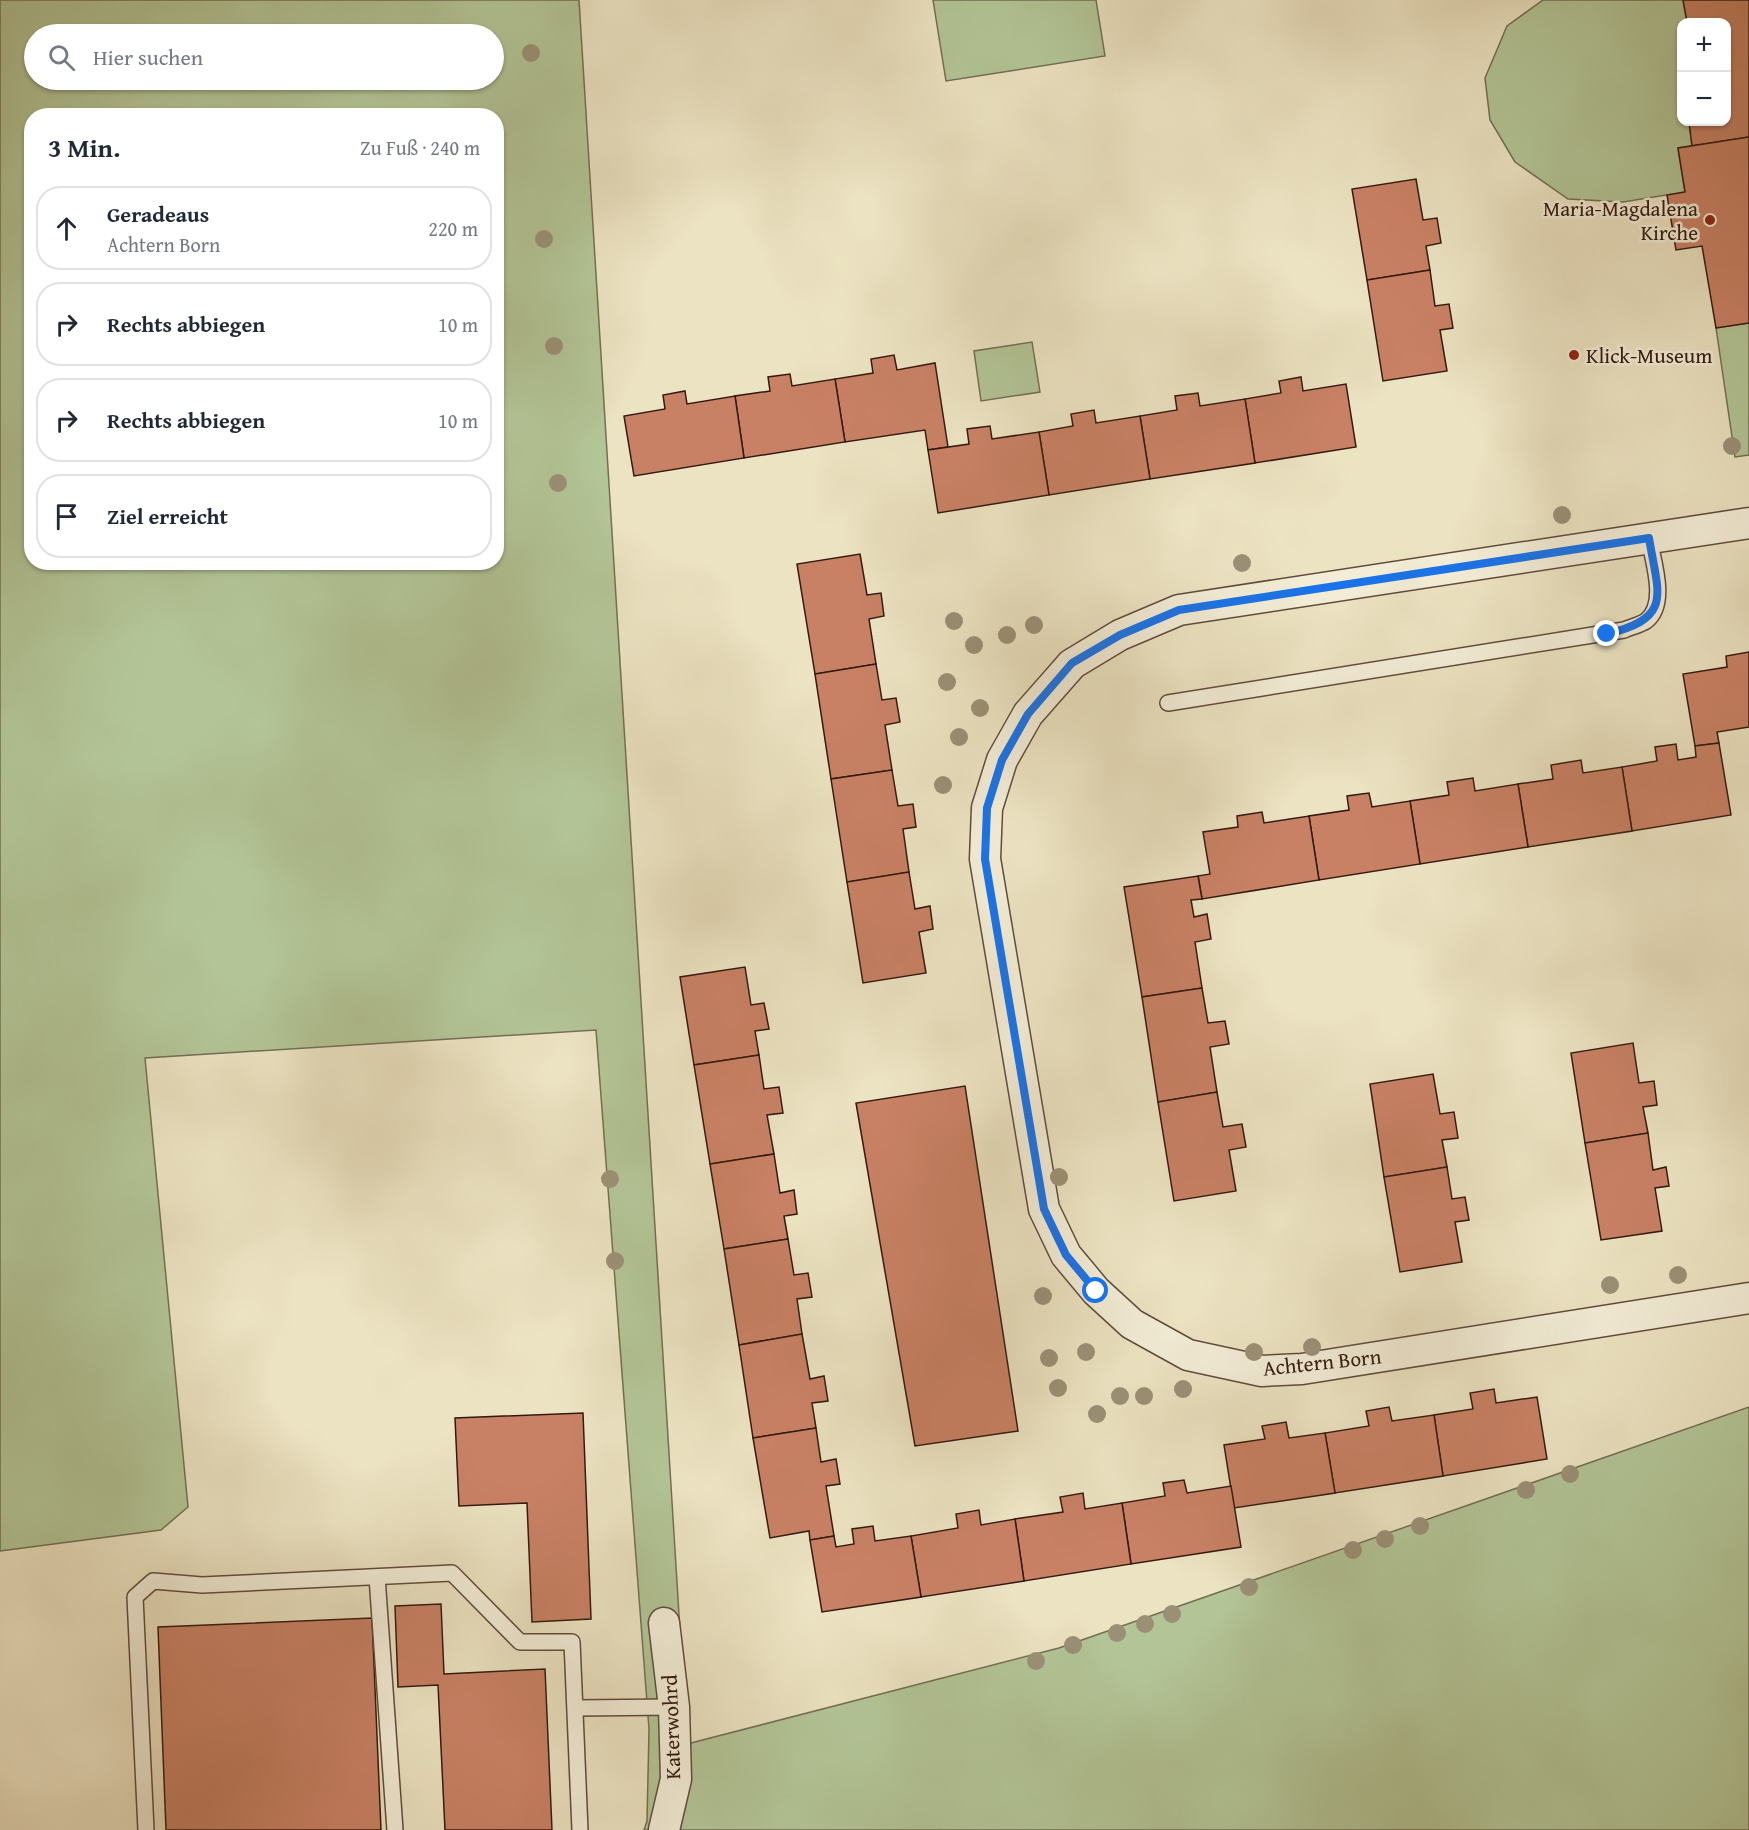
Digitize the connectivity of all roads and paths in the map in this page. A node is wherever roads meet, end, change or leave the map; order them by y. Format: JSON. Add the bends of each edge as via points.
{"nodes":[{"id":1,"x":1749,"y":523,"type":"edge"},
{"id":2,"x":1649,"y":538,"type":"junction"},
{"id":3,"x":1168,"y":704,"type":"dead end"},
{"id":4,"x":1749,"y":1298,"type":"edge"},
{"id":5,"x":377,"y":1577,"type":"junction"},
{"id":6,"x":664,"y":1623,"type":"dead end"},
{"id":7,"x":674,"y":1707,"type":"junction"},
{"id":8,"x":576,"y":1708,"type":"junction"},
{"id":9,"x":146,"y":1830,"type":"edge"},
{"id":10,"x":395,"y":1830,"type":"edge"},
{"id":11,"x":580,"y":1830,"type":"edge"},
{"id":12,"x":664,"y":1830,"type":"edge"}],
"edges":[{"from":1,"to":2,"type":"street","name":"Achtern Born"},
{"from":2,"to":3,"type":"lane","via":[[1658,594],[1655,609],[1644,622],[1624,630]]},
{"from":2,"to":4,"type":"street","name":"Achtern Born","via":[[1179,610],[1120,635],[1072,663],[1028,714],[1002,760],[987,808],[985,859],[1044,1209],[1066,1255],[1096,1291],[1132,1324],[1188,1355],[1262,1371],[1302,1369]]},
{"from":5,"to":8,"type":"lane","via":[[452,1573],[520,1642],[572,1642]]},
{"from":5,"to":9,"type":"lane","via":[[202,1585],[153,1581],[135,1597]]},
{"from":5,"to":10,"type":"lane"},
{"from":6,"to":7,"type":"street","name":"Katerwohrd"},
{"from":7,"to":8,"type":"lane"},
{"from":7,"to":12,"type":"street","name":"Katerwohrd","via":[[676,1779]]},
{"from":8,"to":11,"type":"lane"}]}
